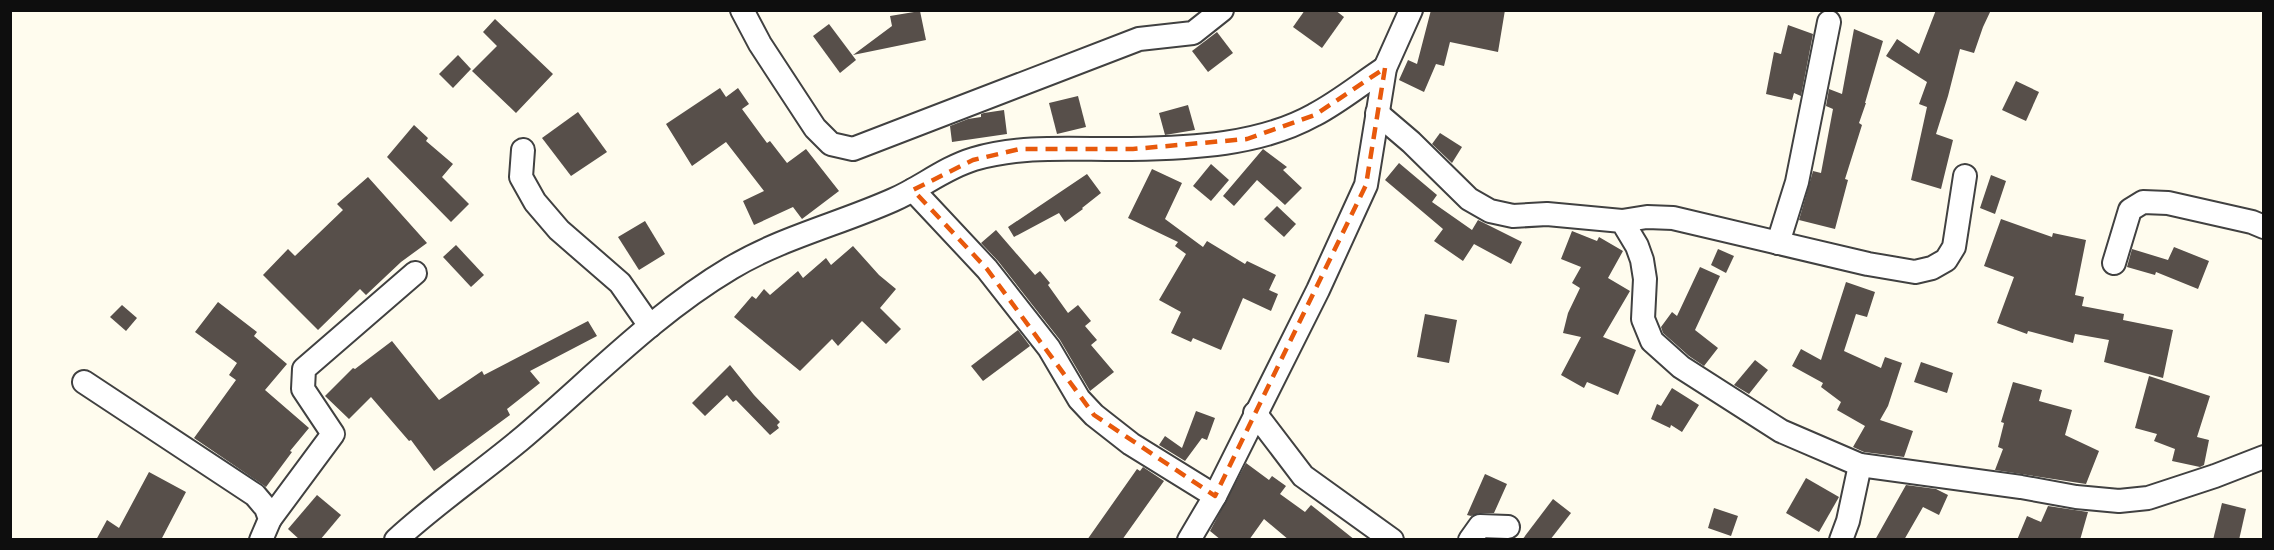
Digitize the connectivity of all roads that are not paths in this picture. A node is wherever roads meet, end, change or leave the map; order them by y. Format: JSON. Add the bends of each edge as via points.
{"nodes":[{"id":1,"x":742,"y":10,"type":"edge"},
{"id":2,"x":1222,"y":10,"type":"edge"},
{"id":3,"x":1412,"y":10,"type":"edge"},
{"id":4,"x":1829,"y":22,"type":"dead end"},
{"id":5,"x":1385,"y":68,"type":"junction"},
{"id":6,"x":1377,"y":113,"type":"junction"},
{"id":7,"x":523,"y":150,"type":"dead end"},
{"id":8,"x":1965,"y":176,"type":"dead end"},
{"id":9,"x":913,"y":190,"type":"junction"},
{"id":10,"x":1622,"y":221,"type":"junction"},
{"id":11,"x":2264,"y":227,"type":"edge"},
{"id":12,"x":1778,"y":243,"type":"junction"},
{"id":13,"x":2114,"y":263,"type":"dead end"},
{"id":14,"x":415,"y":273,"type":"dead end"},
{"id":15,"x":650,"y":326,"type":"junction"},
{"id":16,"x":84,"y":382,"type":"dead end"},
{"id":17,"x":1255,"y":413,"type":"junction"},
{"id":18,"x":2264,"y":457,"type":"edge"},
{"id":19,"x":1860,"y":465,"type":"junction"},
{"id":20,"x":1215,"y":496,"type":"junction"},
{"id":21,"x":270,"y":519,"type":"junction"},
{"id":22,"x":1508,"y":527,"type":"dead end"},
{"id":23,"x":261,"y":540,"type":"edge"},
{"id":24,"x":396,"y":540,"type":"edge"},
{"id":25,"x":1188,"y":540,"type":"edge"},
{"id":26,"x":1392,"y":540,"type":"edge"},
{"id":27,"x":1470,"y":540,"type":"edge"},
{"id":28,"x":1841,"y":540,"type":"edge"}],
"edges":[{"from":1,"to":2,"type":"street","via":[[815,128],[831,144],[854,149],[1139,39],[1192,33]]},
{"from":3,"to":5,"type":"street"},
{"from":4,"to":12,"type":"street","via":[[1797,182]]},
{"from":5,"to":6,"type":"street"},
{"from":5,"to":9,"type":"street","via":[[1315,115],[1247,139],[1133,149],[1020,149],[972,159]]},
{"from":6,"to":10,"type":"street","via":[[1469,200],[1490,211],[1513,216],[1547,214]]},
{"from":6,"to":17,"type":"street","via":[[1366,185]]},
{"from":7,"to":15,"type":"street","via":[[521,177],[535,202],[559,230],[620,283]]},
{"from":8,"to":12,"type":"street","via":[[1954,247],[1946,260],[1932,268],[1915,272]]},
{"from":9,"to":15,"type":"street","via":[[767,249],[731,268]]},
{"from":9,"to":20,"type":"street","via":[[987,269],[1049,348],[1079,399],[1094,415],[1131,444]]},
{"from":10,"to":12,"type":"street","via":[[1647,216],[1673,218]]},
{"from":10,"to":19,"type":"street","via":[[1642,260],[1643,319],[1652,340],[1681,367],[1781,431]]},
{"from":11,"to":13,"type":"street","via":[[2168,203],[2143,202],[2130,210]]},
{"from":14,"to":21,"type":"street","via":[[304,369],[303,389],[333,434]]},
{"from":15,"to":24,"type":"street","via":[[519,441]]},
{"from":16,"to":21,"type":"street","via":[[255,495]]},
{"from":17,"to":20,"type":"street"},
{"from":17,"to":26,"type":"street","via":[[1303,477]]},
{"from":18,"to":19,"type":"street","via":[[2148,498],[2119,501]]},
{"from":19,"to":28,"type":"street"},
{"from":20,"to":25,"type":"street"},
{"from":21,"to":23,"type":"street"},
{"from":22,"to":27,"type":"street","via":[[1480,526]]}]}
